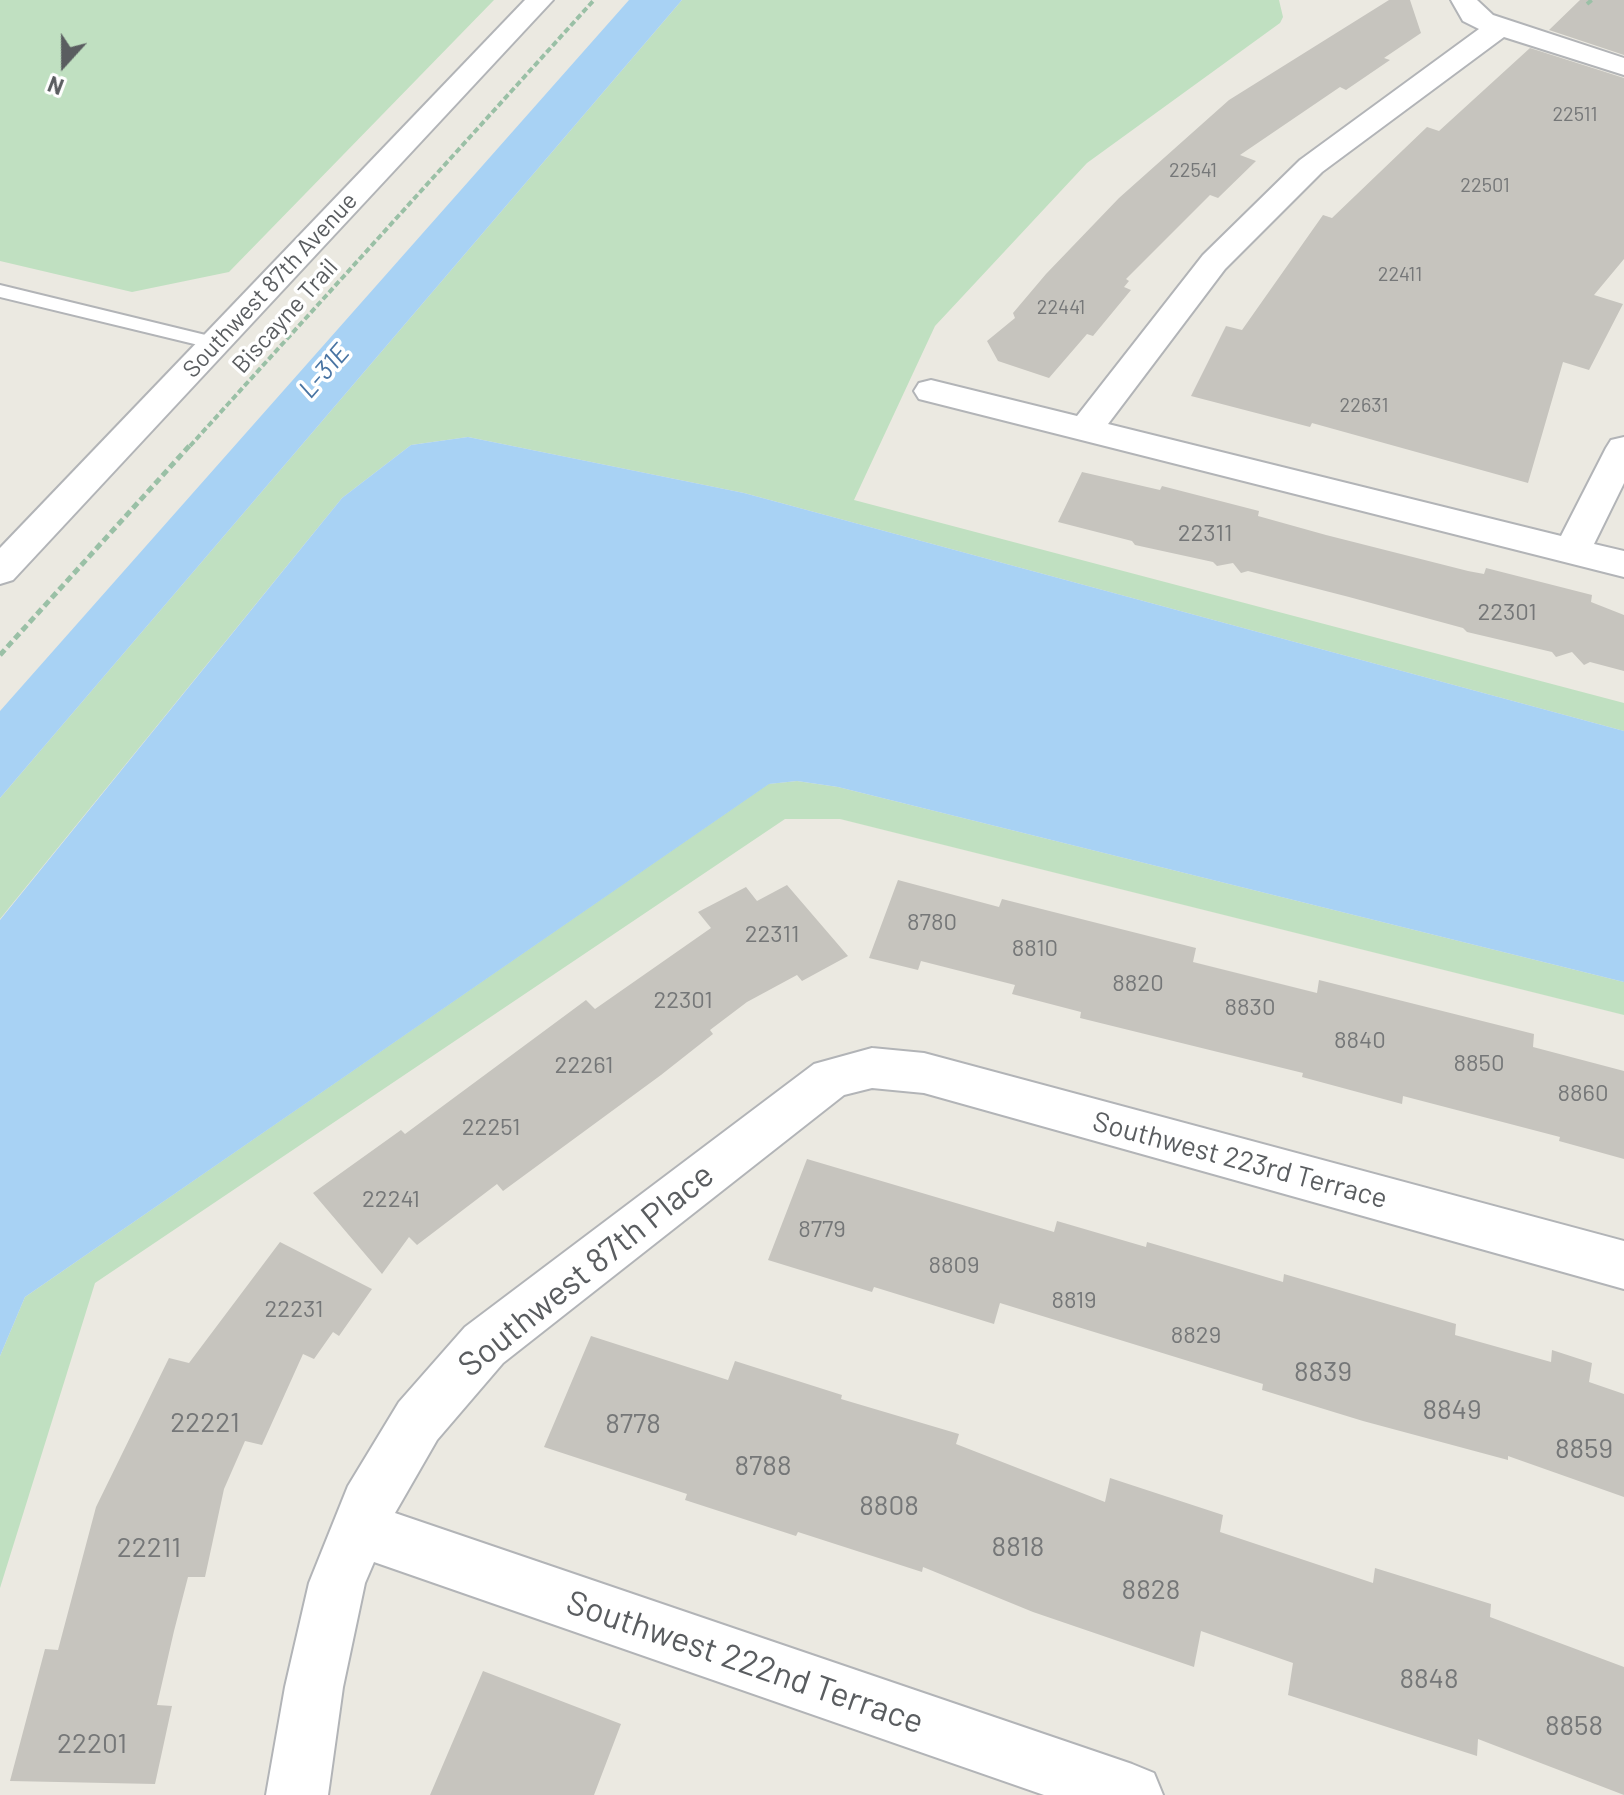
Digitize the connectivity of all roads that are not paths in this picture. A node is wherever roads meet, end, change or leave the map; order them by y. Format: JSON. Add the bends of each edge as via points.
{"nodes":[{"id":1,"x":540,"y":0,"type":"edge"},
{"id":2,"x":1464,"y":0,"type":"edge"},
{"id":3,"x":1499,"y":27,"type":"junction"},
{"id":4,"x":1624,"y":67,"type":"edge"},
{"id":5,"x":0,"y":291,"type":"edge"},
{"id":6,"x":215,"y":343,"type":"junction"},
{"id":7,"x":931,"y":391,"type":"dead end"},
{"id":8,"x":1085,"y":430,"type":"junction"},
{"id":9,"x":1624,"y":448,"type":"edge"},
{"id":10,"x":1572,"y":550,"type":"junction"},
{"id":11,"x":1624,"y":564,"type":"edge"},
{"id":12,"x":0,"y":571,"type":"edge"},
{"id":13,"x":855,"y":1071,"type":"joint"},
{"id":14,"x":1624,"y":1265,"type":"edge"},
{"id":15,"x":358,"y":1528,"type":"junction"},
{"id":16,"x":297,"y":1795,"type":"edge"},
{"id":17,"x":1132,"y":1795,"type":"edge"}],
"edges":[{"from":1,"to":6,"type":"street","name":"Southwest 87th Avenue"},
{"from":2,"to":3,"type":"street","via":[[1477,18]]},
{"from":3,"to":4,"type":"street"},
{"from":3,"to":8,"type":"street","via":[[1311,166],[1214,262]]},
{"from":5,"to":6,"type":"lane"},
{"from":6,"to":12,"type":"street","name":"Southwest 87th Avenue"},
{"from":7,"to":8,"type":"street"},
{"from":8,"to":10,"type":"street"},
{"from":9,"to":10,"type":"street"},
{"from":10,"to":11,"type":"street"},
{"from":13,"to":14,"type":"street","name":"Southwest 223rd Terrace","via":[[885,1067],[924,1073]]},
{"from":13,"to":15,"type":"street","name":"Southwest 87th Place","via":[[820,1083],[484,1345],[418,1421]]},
{"from":15,"to":16,"type":"street","name":"Southwest 87th Place","via":[[324,1636]]},
{"from":15,"to":17,"type":"street","name":"Southwest 222nd Terrace"}]}
